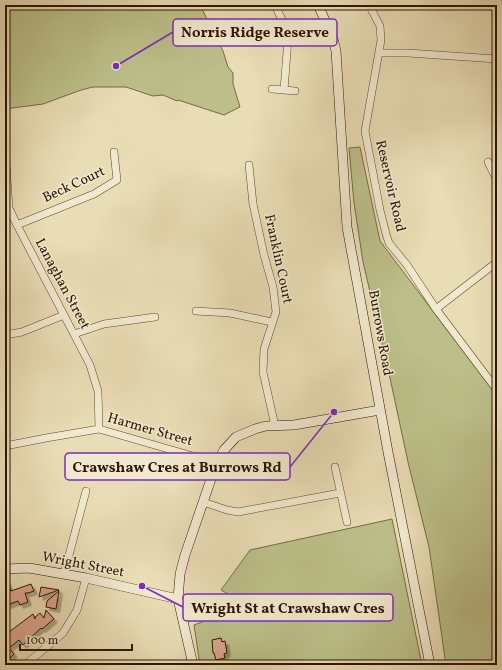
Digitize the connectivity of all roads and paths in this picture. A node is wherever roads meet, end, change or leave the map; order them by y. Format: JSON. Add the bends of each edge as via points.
{"nodes":[{"id":1,"x":275,"y":5,"type":"edge"},
{"id":2,"x":318,"y":5,"type":"edge"},
{"id":3,"x":369,"y":5,"type":"edge"},
{"id":4,"x":379,"y":53,"type":"junction"},
{"id":5,"x":497,"y":59,"type":"edge"},
{"id":6,"x":272,"y":89,"type":"dead end"},
{"id":7,"x":284,"y":90,"type":"junction"},
{"id":8,"x":295,"y":91,"type":"dead end"},
{"id":9,"x":6,"y":150,"type":"edge"},
{"id":10,"x":114,"y":152,"type":"dead end"},
{"id":11,"x":488,"y":162,"type":"dead end"},
{"id":12,"x":249,"y":165,"type":"dead end"},
{"id":13,"x":497,"y":180,"type":"edge"},
{"id":14,"x":16,"y":225,"type":"junction"},
{"id":15,"x":497,"y":262,"type":"edge"},
{"id":16,"x":436,"y":309,"type":"junction"},
{"id":17,"x":196,"y":311,"type":"dead end"},
{"id":18,"x":64,"y":315,"type":"junction"},
{"id":19,"x":155,"y":317,"type":"dead end"},
{"id":20,"x":272,"y":322,"type":"junction"},
{"id":21,"x":74,"y":334,"type":"junction"},
{"id":22,"x":5,"y":335,"type":"edge"},
{"id":23,"x":497,"y":390,"type":"edge"},
{"id":24,"x":380,"y":410,"type":"junction"},
{"id":25,"x":275,"y":426,"type":"junction"},
{"id":26,"x":99,"y":429,"type":"junction"},
{"id":27,"x":5,"y":446,"type":"edge"},
{"id":28,"x":217,"y":463,"type":"junction"},
{"id":29,"x":335,"y":467,"type":"dead end"},
{"id":30,"x":86,"y":491,"type":"dead end"},
{"id":31,"x":340,"y":493,"type":"junction"},
{"id":32,"x":203,"y":502,"type":"junction"},
{"id":33,"x":347,"y":522,"type":"dead end"},
{"id":34,"x":5,"y":568,"type":"edge"},
{"id":35,"x":64,"y":574,"type":"junction"},
{"id":36,"x":86,"y":578,"type":"junction"},
{"id":37,"x":178,"y":599,"type":"junction"},
{"id":38,"x":25,"y":665,"type":"edge"},
{"id":39,"x":193,"y":665,"type":"edge"},
{"id":40,"x":430,"y":665,"type":"edge"}],
"edges":[{"from":1,"to":7,"type":"street","via":[[288,39]]},
{"from":2,"to":24,"type":"main road","name":"Burrows Road","via":[[336,51],[347,227]]},
{"from":3,"to":4,"type":"street","name":"Reservoir Road","via":[[380,26]]},
{"from":4,"to":5,"type":"street"},
{"from":4,"to":16,"type":"street","name":"Reservoir Road","via":[[365,131],[380,210],[390,243]]},
{"from":6,"to":7,"type":"street"},
{"from":7,"to":8,"type":"street"},
{"from":9,"to":14,"type":"street","name":"Lanaghan Street","via":[[9,208]]},
{"from":10,"to":14,"type":"street","name":"Beck Court","via":[[116,180],[94,194]]},
{"from":11,"to":13,"type":"street"},
{"from":12,"to":20,"type":"street","name":"Franklin Court","via":[[253,204],[273,287],[276,312]]},
{"from":14,"to":18,"type":"street","name":"Lanaghan Street"},
{"from":15,"to":16,"type":"street"},
{"from":16,"to":23,"type":"street","name":"Reservoir Road"},
{"from":17,"to":20,"type":"street","via":[[230,313]]},
{"from":18,"to":21,"type":"street","name":"Lanaghan Street"},
{"from":18,"to":22,"type":"street","via":[[22,332]]},
{"from":19,"to":21,"type":"street","via":[[104,324]]},
{"from":20,"to":25,"type":"street","name":"Franklin Court","via":[[264,349],[263,372]]},
{"from":21,"to":26,"type":"street","name":"Lanaghan Street","via":[[90,365],[98,391]]},
{"from":24,"to":25,"type":"main road","via":[[294,426]]},
{"from":24,"to":40,"type":"main road","name":"Burrows Road"},
{"from":25,"to":28,"type":"main road","via":[[255,429],[236,437],[224,450]]},
{"from":26,"to":27,"type":"street","name":"Harmer Street"},
{"from":26,"to":28,"type":"street","name":"Harmer Street"},
{"from":28,"to":32,"type":"main road"},
{"from":29,"to":31,"type":"street"},
{"from":30,"to":35,"type":"street"},
{"from":31,"to":32,"type":"street","via":[[238,512]]},
{"from":31,"to":33,"type":"street"},
{"from":32,"to":37,"type":"main road","via":[[180,574]]},
{"from":34,"to":35,"type":"main road","name":"Wright Street","via":[[29,568]]},
{"from":35,"to":36,"type":"main road","name":"Wright Street"},
{"from":36,"to":37,"type":"main road","name":"Wright Street"},
{"from":36,"to":38,"type":"street","via":[[77,610],[63,633]]},
{"from":37,"to":39,"type":"main road"}]}
